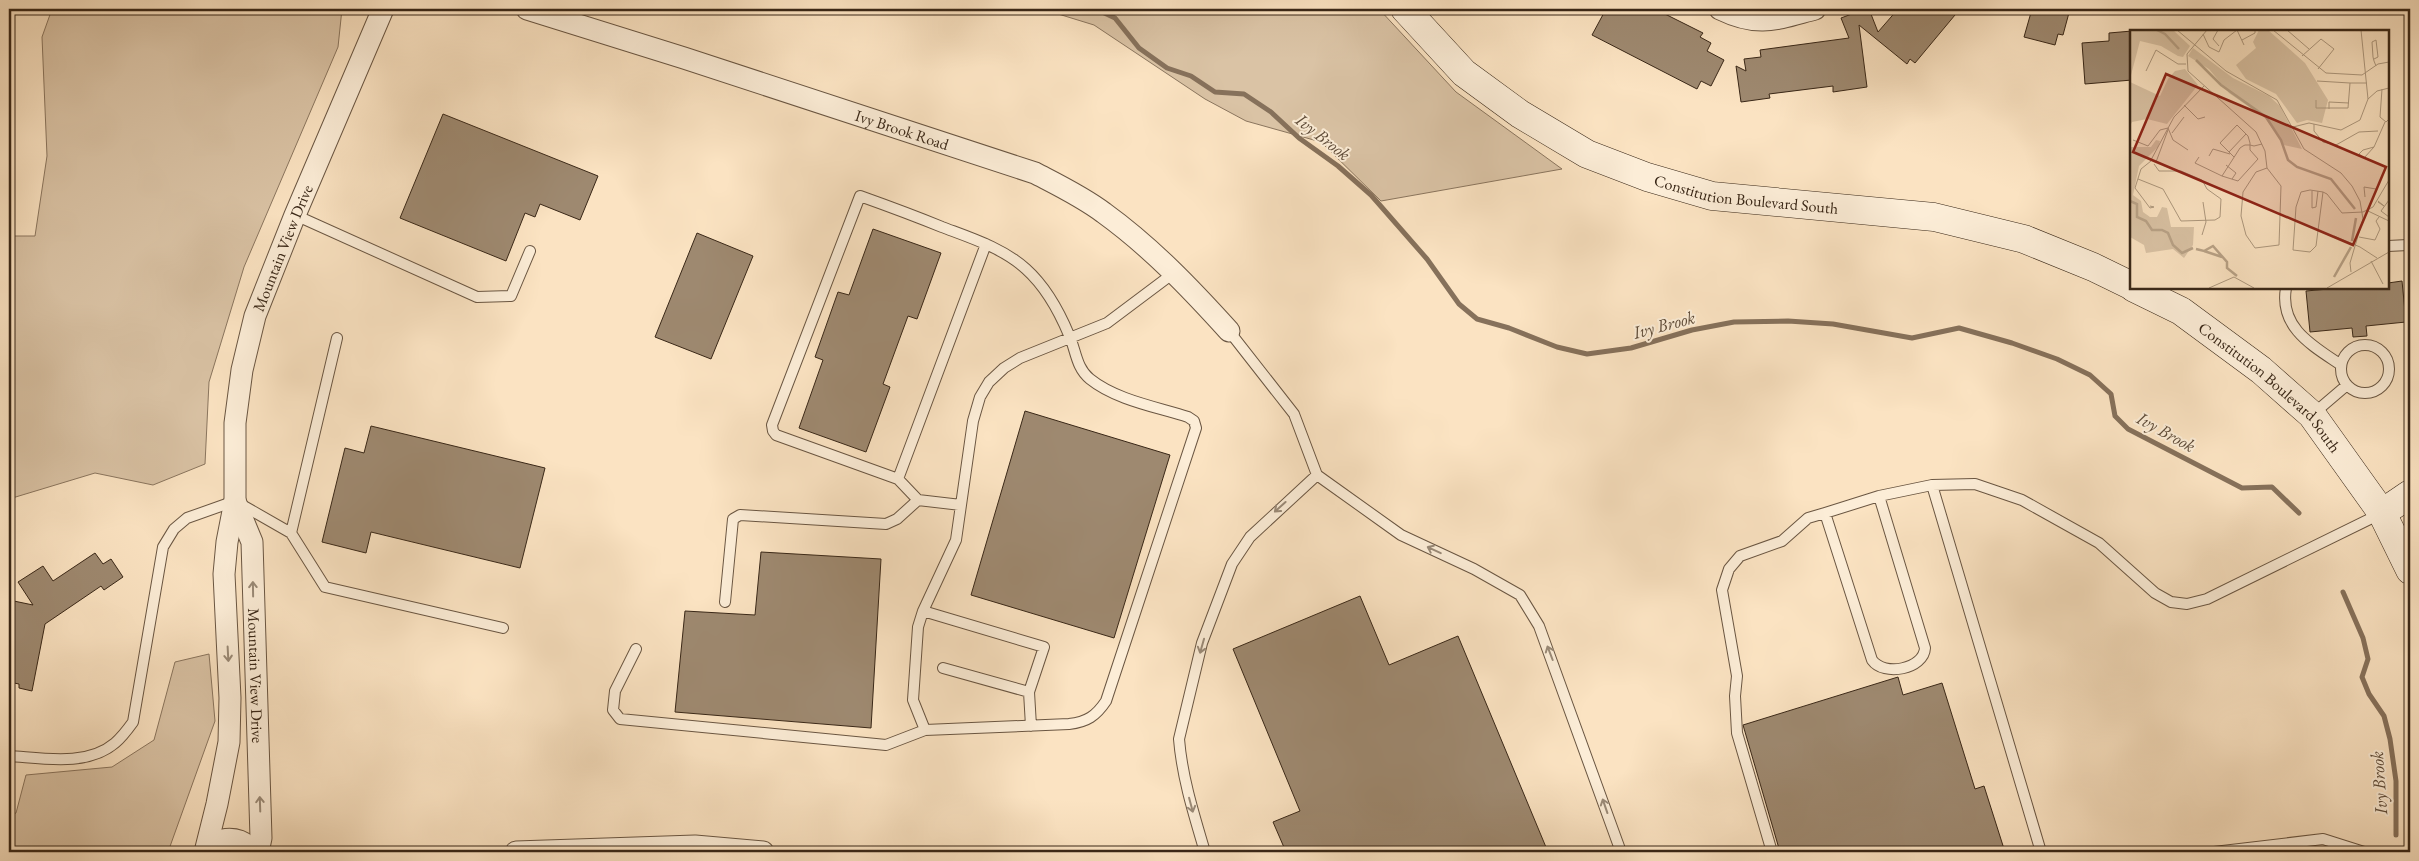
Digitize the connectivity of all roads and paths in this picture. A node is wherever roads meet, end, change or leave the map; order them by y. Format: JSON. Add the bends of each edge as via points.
{"nodes":[{"id":1,"x":382,"y":9,"type":"edge"},
{"id":2,"x":527,"y":9,"type":"edge"},
{"id":3,"x":1405,"y":9,"type":"edge"},
{"id":4,"x":1720,"y":9,"type":"edge"},
{"id":5,"x":1815,"y":9,"type":"edge"},
{"id":6,"x":294,"y":216,"type":"junction"},
{"id":7,"x":986,"y":244,"type":"junction"},
{"id":8,"x":2408,"y":245,"type":"dead end"},
{"id":9,"x":2389,"y":246,"type":"edge"},
{"id":10,"x":530,"y":251,"type":"dead end"},
{"id":11,"x":1175,"y":272,"type":"junction"},
{"id":12,"x":2130,"y":285,"type":"edge"},
{"id":13,"x":2137,"y":289,"type":"edge"},
{"id":14,"x":2286,"y":289,"type":"edge"},
{"id":15,"x":1230,"y":331,"type":"joint"},
{"id":16,"x":1070,"y":337,"type":"junction"},
{"id":17,"x":336,"y":338,"type":"dead end"},
{"id":18,"x":2341,"y":365,"type":"junction"},
{"id":19,"x":2346,"y":385,"type":"junction"},
{"id":20,"x":2312,"y":415,"type":"junction"},
{"id":21,"x":1316,"y":475,"type":"junction"},
{"id":22,"x":898,"y":479,"type":"junction"},
{"id":23,"x":1932,"y":484,"type":"junction"},
{"id":24,"x":2410,"y":494,"type":"edge"},
{"id":25,"x":1879,"y":496,"type":"junction"},
{"id":26,"x":918,"y":500,"type":"junction"},
{"id":27,"x":234,"y":501,"type":"junction"},
{"id":28,"x":961,"y":505,"type":"junction"},
{"id":29,"x":1825,"y":513,"type":"junction"},
{"id":30,"x":2382,"y":513,"type":"junction"},
{"id":31,"x":292,"y":533,"type":"junction"},
{"id":32,"x":2410,"y":570,"type":"edge"},
{"id":33,"x":725,"y":602,"type":"dead end"},
{"id":34,"x":924,"y":611,"type":"junction"},
{"id":35,"x":503,"y":628,"type":"dead end"},
{"id":36,"x":636,"y":649,"type":"dead end"},
{"id":37,"x":943,"y":668,"type":"dead end"},
{"id":38,"x":1029,"y":692,"type":"junction"},
{"id":39,"x":1031,"y":726,"type":"junction"},
{"id":40,"x":925,"y":730,"type":"junction"},
{"id":41,"x":9,"y":756,"type":"edge"},
{"id":42,"x":206,"y":852,"type":"edge"},
{"id":43,"x":254,"y":852,"type":"edge"},
{"id":44,"x":258,"y":852,"type":"edge"},
{"id":45,"x":516,"y":852,"type":"edge"},
{"id":46,"x":763,"y":852,"type":"edge"},
{"id":47,"x":1205,"y":852,"type":"edge"},
{"id":48,"x":1621,"y":852,"type":"edge"},
{"id":49,"x":1772,"y":852,"type":"edge"},
{"id":50,"x":2041,"y":852,"type":"edge"},
{"id":51,"x":2214,"y":852,"type":"edge"},
{"id":52,"x":2364,"y":852,"type":"edge"}],
"edges":[{"from":1,"to":6,"type":"street","name":"Mountain View Drive"},
{"from":2,"to":11,"type":"street","name":"Ivy Brook Road","via":[[1034,173],[1105,213]]},
{"from":3,"to":12,"type":"main road","name":"Constitution Boulevard South","via":[[1464,73],[1520,114],[1587,154],[1712,196],[1934,217],[2024,239],[2093,266]]},
{"from":4,"to":5,"type":"street","via":[[1734,16],[1768,22]]},
{"from":6,"to":10,"type":"lane","via":[[477,297],[511,296]]},
{"from":6,"to":27,"type":"street","name":"Mountain View Drive","via":[[255,316],[242,370],[235,423]]},
{"from":7,"to":16,"type":"lane","via":[[1010,256],[1027,270],[1044,289]]},
{"from":7,"to":22,"type":"lane"},
{"from":7,"to":22,"type":"lane","via":[[860,196],[772,425],[776,435]]},
{"from":8,"to":9,"type":"lane"},
{"from":11,"to":15,"type":"street","name":"Ivy Brook Road"},
{"from":11,"to":16,"type":"lane","via":[[1107,323]]},
{"from":13,"to":20,"type":"main road","name":"Constitution Boulevard South","via":[[2181,311],[2261,370]]},
{"from":14,"to":18,"type":"lane","via":[[2286,309],[2302,339]]},
{"from":15,"to":21,"type":"lane","via":[[1294,414]]},
{"from":16,"to":28,"type":"lane","via":[[1020,358],[989,382],[980,397],[973,421]]},
{"from":16,"to":39,"type":"lane","via":[[1080,367],[1089,378],[1116,393],[1188,417],[1196,428],[1106,701],[1089,720]]},
{"from":17,"to":31,"type":"lane"},
{"from":18,"to":19,"type":"lane"},
{"from":18,"to":19,"type":"lane","via":[[2349,351],[2364,344],[2380,349],[2389,362],[2388,378],[2377,390],[2361,393]]},
{"from":19,"to":20,"type":"lane"},
{"from":20,"to":30,"type":"main road","name":"Constitution Boulevard South"},
{"from":21,"to":47,"type":"lane","one_way":true,"via":[[1250,537],[1232,564],[1202,643],[1179,739],[1190,800]]},
{"from":48,"to":21,"type":"lane","one_way":true,"via":[[1539,626],[1520,595],[1474,569],[1401,535]]},
{"from":22,"to":26,"type":"lane"},
{"from":23,"to":25,"type":"lane"},
{"from":23,"to":30,"type":"lane","via":[[1975,484],[2022,500],[2099,542],[2155,593],[2171,602],[2187,604],[2207,599]]},
{"from":23,"to":50,"type":"lane"},
{"from":24,"to":30,"type":"main road"},
{"from":25,"to":29,"type":"lane"},
{"from":25,"to":29,"type":"lane","via":[[1925,648],[1925,655],[1917,662],[1892,671],[1876,666],[1872,660]]},
{"from":26,"to":28,"type":"lane"},
{"from":26,"to":33,"type":"lane","via":[[897,519],[886,524],[735,516]]},
{"from":27,"to":31,"type":"lane"},
{"from":27,"to":41,"type":"lane","via":[[187,518],[174,529],[163,547],[133,722],[115,743],[91,756],[56,759]]},
{"from":27,"to":42,"type":"street","name":"Mountain View Drive","one_way":true,"via":[[224,574],[229,742]]},
{"from":44,"to":27,"type":"street","name":"Mountain View Drive","one_way":true,"via":[[261,838],[252,542]]},
{"from":28,"to":34,"type":"lane","via":[[956,540]]},
{"from":29,"to":49,"type":"lane","via":[[1808,518],[1782,541],[1740,556],[1729,569],[1722,590],[1737,676],[1737,733]]},
{"from":30,"to":32,"type":"main road","name":"Constitution Boulevard South"},
{"from":31,"to":35,"type":"lane","via":[[325,588]]},
{"from":34,"to":38,"type":"lane","via":[[1044,647]]},
{"from":34,"to":40,"type":"lane","via":[[916,649],[913,700]]},
{"from":36,"to":40,"type":"lane","via":[[615,691],[613,710],[620,719],[886,745]]},
{"from":37,"to":38,"type":"lane"},
{"from":38,"to":39,"type":"lane"},
{"from":39,"to":40,"type":"lane"},
{"from":42,"to":43,"type":"street","via":[[213,844],[230,839],[247,845]]},
{"from":45,"to":46,"type":"street","via":[[694,846]]},
{"from":51,"to":52,"type":"lane","via":[[2323,839]]}]}
